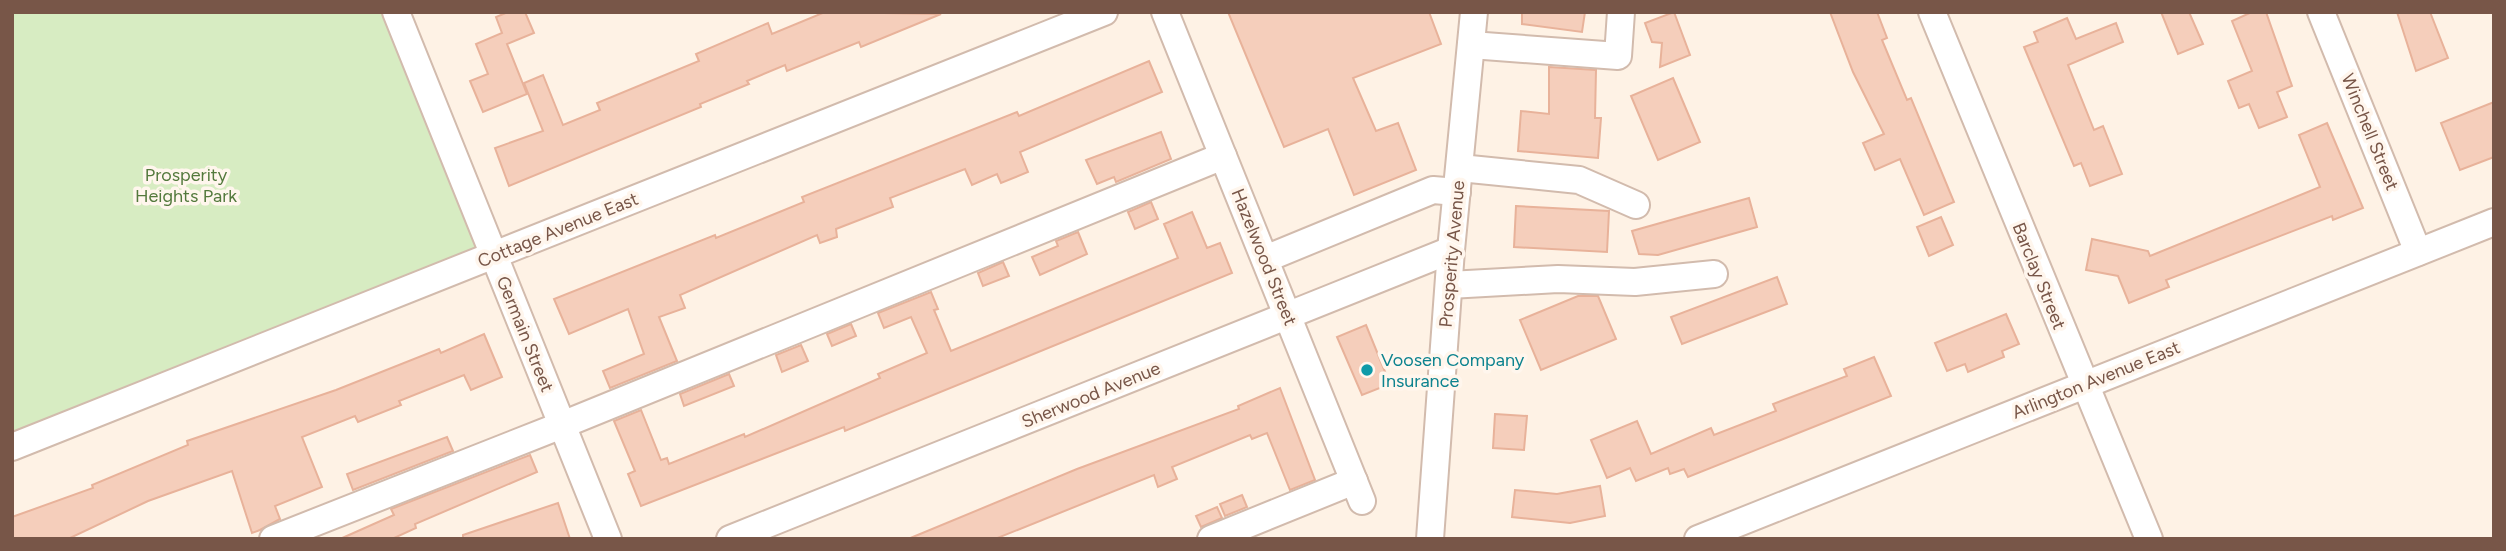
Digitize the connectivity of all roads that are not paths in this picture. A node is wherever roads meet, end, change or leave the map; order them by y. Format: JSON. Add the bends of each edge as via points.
{"nodes":[{"id":1,"x":396,"y":12,"type":"edge"},
{"id":2,"x":1104,"y":12,"type":"edge"},
{"id":3,"x":1165,"y":12,"type":"edge"},
{"id":4,"x":1474,"y":12,"type":"edge"},
{"id":5,"x":1621,"y":12,"type":"edge"},
{"id":6,"x":1932,"y":12,"type":"edge"},
{"id":7,"x":2321,"y":12,"type":"edge"},
{"id":8,"x":1471,"y":45,"type":"junction"},
{"id":9,"x":1223,"y":156,"type":"junction"},
{"id":10,"x":1458,"y":180,"type":"junction"},
{"id":11,"x":1636,"y":205,"type":"dead end"},
{"id":12,"x":2494,"y":222,"type":"edge"},
{"id":13,"x":1451,"y":250,"type":"junction"},
{"id":14,"x":2418,"y":252,"type":"junction"},
{"id":15,"x":494,"y":255,"type":"junction"},
{"id":16,"x":1265,"y":259,"type":"junction"},
{"id":17,"x":1714,"y":274,"type":"dead end"},
{"id":18,"x":1449,"y":285,"type":"junction"},
{"id":19,"x":1288,"y":316,"type":"junction"},
{"id":20,"x":2085,"y":385,"type":"junction"},
{"id":21,"x":562,"y":425,"type":"junction"},
{"id":22,"x":12,"y":447,"type":"edge"},
{"id":23,"x":273,"y":539,"type":"edge"},
{"id":24,"x":608,"y":539,"type":"edge"},
{"id":25,"x":730,"y":539,"type":"edge"},
{"id":26,"x":1211,"y":539,"type":"edge"},
{"id":27,"x":1430,"y":539,"type":"edge"},
{"id":28,"x":1698,"y":539,"type":"edge"},
{"id":29,"x":2148,"y":539,"type":"edge"}],
"edges":[{"from":1,"to":15,"type":"street","name":"Germain Street"},
{"from":2,"to":15,"type":"street","name":"Cottage Avenue East"},
{"from":3,"to":9,"type":"street","name":"Hazelwood Street"},
{"from":4,"to":8,"type":"street","name":"Prosperity Avenue"},
{"from":5,"to":8,"type":"street","via":[[1618,57]]},
{"from":6,"to":20,"type":"street","name":"Barclay Street"},
{"from":7,"to":14,"type":"street","name":"Winchell Street"},
{"from":8,"to":10,"type":"street","name":"Prosperity Avenue"},
{"from":9,"to":16,"type":"street","name":"Hazelwood Street"},
{"from":9,"to":21,"type":"street"},
{"from":10,"to":11,"type":"street","via":[[1579,180]]},
{"from":10,"to":13,"type":"street","name":"Prosperity Avenue"},
{"from":10,"to":16,"type":"street"},
{"from":12,"to":14,"type":"street","name":"Arlington Avenue East"},
{"from":13,"to":18,"type":"street","name":"Prosperity Avenue"},
{"from":13,"to":19,"type":"street","name":"Sherwood Avenue"},
{"from":14,"to":20,"type":"street","name":"Arlington Avenue East"},
{"from":15,"to":21,"type":"street","name":"Germain Street"},
{"from":15,"to":22,"type":"street","name":"Cottage Avenue East"},
{"from":16,"to":19,"type":"street","name":"Hazelwood Street"},
{"from":17,"to":18,"type":"street","via":[[1635,282],[1558,279]]},
{"from":18,"to":27,"type":"street","name":"Prosperity Avenue"},
{"from":19,"to":25,"type":"street","name":"Sherwood Avenue"},
{"from":19,"to":26,"type":"street","name":"Hazelwood Street","via":[[1358,491]]},
{"from":20,"to":28,"type":"street","name":"Arlington Avenue East"},
{"from":20,"to":29,"type":"street","name":"Barclay Street"},
{"from":21,"to":23,"type":"street"},
{"from":21,"to":24,"type":"street","name":"Germain Street"}]}
